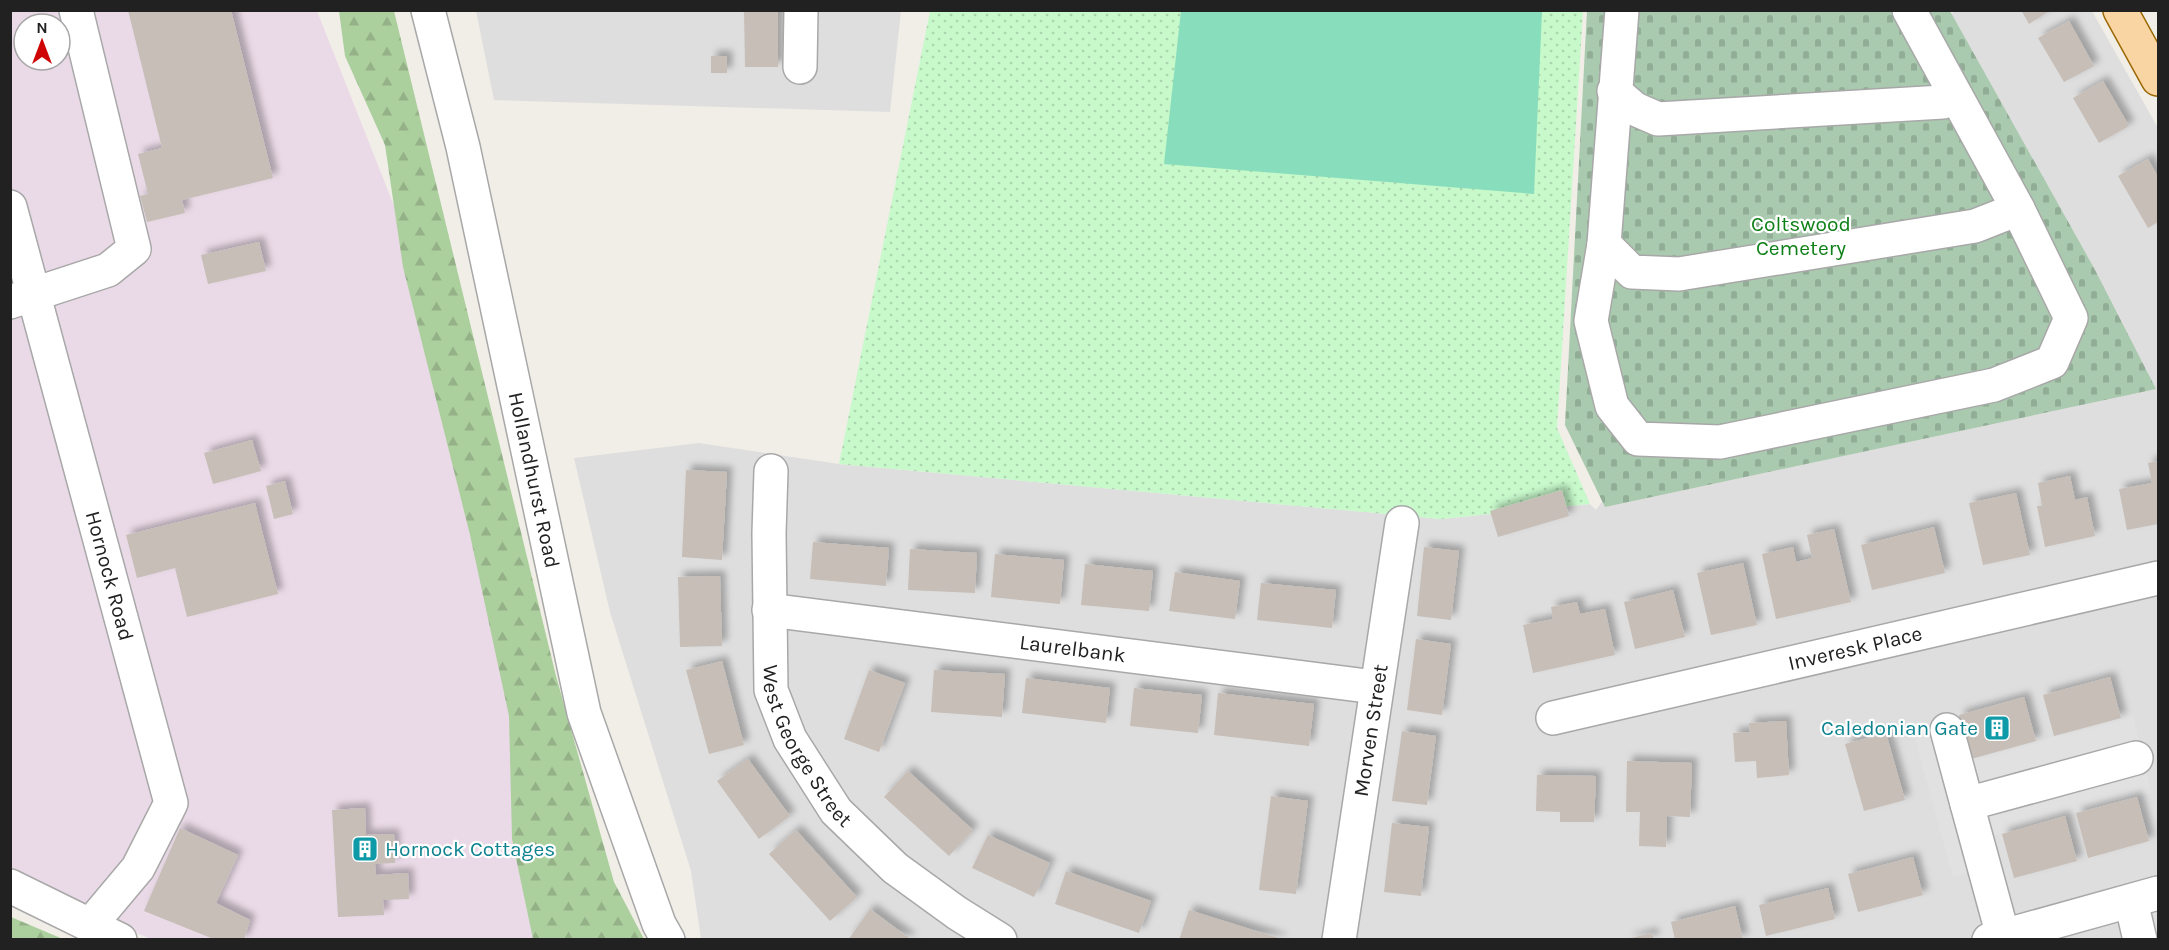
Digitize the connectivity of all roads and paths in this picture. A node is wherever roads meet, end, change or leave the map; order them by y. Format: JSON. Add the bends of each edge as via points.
{"nodes":[{"id":1,"x":76,"y":10,"type":"edge"},
{"id":2,"x":428,"y":10,"type":"edge"},
{"id":3,"x":801,"y":10,"type":"edge"},
{"id":4,"x":1622,"y":10,"type":"edge"},
{"id":5,"x":1909,"y":10,"type":"edge"},
{"id":6,"x":2120,"y":10,"type":"edge"},
{"id":7,"x":800,"y":67,"type":"dead end"},
{"id":8,"x":2158,"y":79,"type":"edge"},
{"id":9,"x":1614,"y":91,"type":"junction"},
{"id":10,"x":1956,"y":96,"type":"junction"},
{"id":11,"x":10,"y":207,"type":"edge"},
{"id":12,"x":2018,"y":209,"type":"junction"},
{"id":13,"x":1604,"y":243,"type":"junction"},
{"id":14,"x":23,"y":298,"type":"edge"},
{"id":15,"x":771,"y":471,"type":"dead end"},
{"id":16,"x":1402,"y":523,"type":"dead end"},
{"id":17,"x":2158,"y":578,"type":"edge"},
{"id":18,"x":769,"y":610,"type":"junction"},
{"id":19,"x":1375,"y":687,"type":"junction"},
{"id":20,"x":1553,"y":718,"type":"dead end"},
{"id":21,"x":1947,"y":730,"type":"dead end"},
{"id":22,"x":2136,"y":758,"type":"dead end"},
{"id":23,"x":1967,"y":804,"type":"junction"},
{"id":24,"x":10,"y":886,"type":"edge"},
{"id":25,"x":2145,"y":897,"type":"edge"},
{"id":26,"x":91,"y":924,"type":"junction"},
{"id":27,"x":1996,"y":938,"type":"edge"},
{"id":28,"x":120,"y":939,"type":"edge"},
{"id":29,"x":668,"y":939,"type":"edge"},
{"id":30,"x":1000,"y":939,"type":"edge"},
{"id":31,"x":1339,"y":939,"type":"edge"},
{"id":32,"x":2140,"y":939,"type":"edge"}],
"edges":[{"from":1,"to":14,"type":"street","via":[[134,249],[108,270]]},
{"from":2,"to":29,"type":"street","name":"Hollandhurst Road","via":[[463,147],[584,713],[659,924]]},
{"from":3,"to":7,"type":"street"},
{"from":4,"to":9,"type":"street"},
{"from":5,"to":10,"type":"street"},
{"from":6,"to":8,"type":"main road"},
{"from":9,"to":10,"type":"street","via":[[1635,110],[1658,119],[1943,102]]},
{"from":9,"to":13,"type":"street"},
{"from":10,"to":12,"type":"street"},
{"from":11,"to":14,"type":"street","name":"Hornock Road"},
{"from":12,"to":13,"type":"street","via":[[1975,225],[1679,274],[1632,272]]},
{"from":12,"to":13,"type":"street","via":[[2071,318],[2052,362],[1994,385],[1720,442],[1638,439],[1612,406],[1591,321]]},
{"from":14,"to":26,"type":"street","name":"Hornock Road","via":[[171,803],[138,868]]},
{"from":15,"to":18,"type":"street","name":"West George Street"},
{"from":16,"to":19,"type":"street","name":"Morven Street"},
{"from":17,"to":20,"type":"street","name":"Inveresk Place"},
{"from":18,"to":19,"type":"street","name":"Laurelbank"},
{"from":18,"to":30,"type":"street","name":"West George Street","via":[[771,690],[790,739],[836,811],[896,868]]},
{"from":19,"to":31,"type":"street","name":"Morven Street"},
{"from":21,"to":23,"type":"street"},
{"from":22,"to":23,"type":"street"},
{"from":23,"to":27,"type":"street"},
{"from":24,"to":26,"type":"street"},
{"from":25,"to":27,"type":"street"},
{"from":25,"to":32,"type":"street"},
{"from":26,"to":28,"type":"street"}]}
